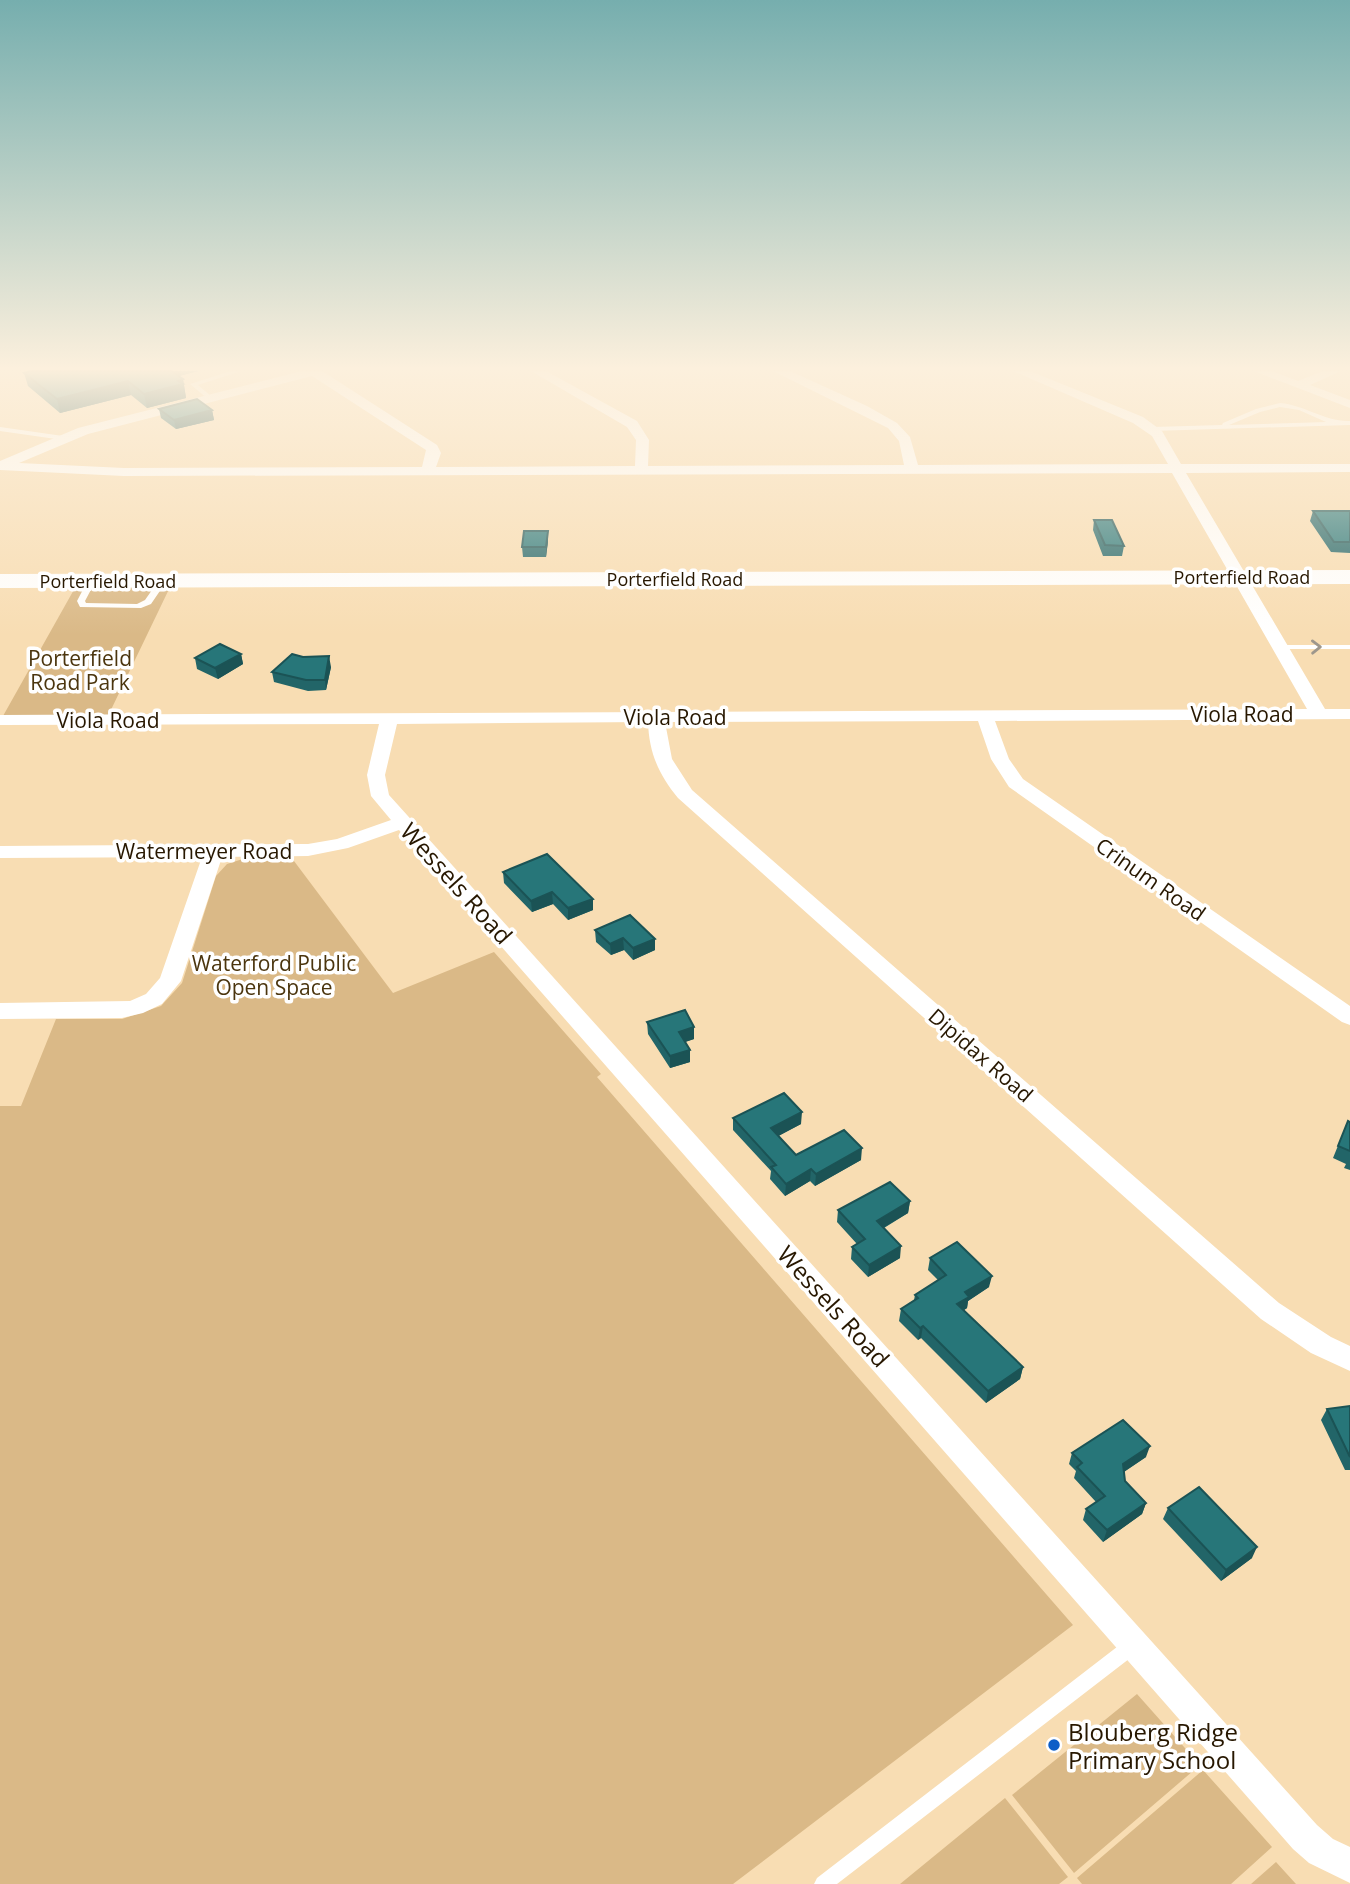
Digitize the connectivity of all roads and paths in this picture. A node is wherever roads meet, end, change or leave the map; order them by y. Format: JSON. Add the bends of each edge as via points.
{"nodes":[{"id":1,"x":29,"y":459,"type":"edge"},
{"id":2,"x":432,"y":459,"type":"edge"},
{"id":3,"x":642,"y":459,"type":"edge"},
{"id":4,"x":909,"y":459,"type":"edge"},
{"id":5,"x":1174,"y":459,"type":"edge"},
{"id":6,"x":0,"y":466,"type":"edge"},
{"id":7,"x":50,"y":468,"type":"junction"},
{"id":8,"x":1350,"y":468,"type":"edge"},
{"id":9,"x":1180,"y":469,"type":"junction"},
{"id":10,"x":641,"y":470,"type":"junction"},
{"id":11,"x":912,"y":470,"type":"junction"},
{"id":12,"x":428,"y":471,"type":"junction"},
{"id":13,"x":1350,"y":577,"type":"edge"},
{"id":14,"x":1242,"y":578,"type":"junction"},
{"id":15,"x":0,"y":581,"type":"edge"},
{"id":16,"x":1281,"y":647,"type":"junction"},
{"id":17,"x":1350,"y":648,"type":"edge"},
{"id":18,"x":1319,"y":714,"type":"junction"},
{"id":19,"x":1350,"y":714,"type":"edge"},
{"id":20,"x":985,"y":715,"type":"junction"},
{"id":21,"x":656,"y":717,"type":"junction"},
{"id":22,"x":389,"y":718,"type":"junction"},
{"id":23,"x":0,"y":720,"type":"edge"},
{"id":24,"x":403,"y":822,"type":"junction"},
{"id":25,"x":214,"y":850,"type":"junction"},
{"id":26,"x":0,"y":852,"type":"edge"},
{"id":27,"x":0,"y":1011,"type":"edge"},
{"id":28,"x":1350,"y":1017,"type":"edge"},
{"id":29,"x":1350,"y":1359,"type":"edge"},
{"id":30,"x":1134,"y":1644,"type":"junction"},
{"id":31,"x":1350,"y":1865,"type":"edge"},
{"id":32,"x":823,"y":1884,"type":"edge"}],
"edges":[{"from":1,"to":7,"type":"street"},
{"from":2,"to":12,"type":"street"},
{"from":3,"to":10,"type":"street"},
{"from":4,"to":11,"type":"street"},
{"from":5,"to":9,"type":"street"},
{"from":6,"to":7,"type":"street"},
{"from":7,"to":12,"type":"street"},
{"from":8,"to":9,"type":"street"},
{"from":9,"to":11,"type":"street"},
{"from":9,"to":14,"type":"street"},
{"from":10,"to":11,"type":"street"},
{"from":10,"to":12,"type":"street"},
{"from":13,"to":14,"type":"street","name":"Porterfield Road"},
{"from":14,"to":15,"type":"street","name":"Porterfield Road"},
{"from":14,"to":16,"type":"street"},
{"from":16,"to":17,"type":"lane","one_way":true},
{"from":16,"to":18,"type":"street"},
{"from":18,"to":19,"type":"street","name":"Viola Road"},
{"from":18,"to":20,"type":"street","name":"Viola Road"},
{"from":20,"to":21,"type":"street","name":"Viola Road"},
{"from":20,"to":28,"type":"street","name":"Crinum Road","via":[[999,761],[1016,783]]},
{"from":21,"to":22,"type":"street","name":"Viola Road"},
{"from":21,"to":29,"type":"street","name":"Dipidax Road","via":[[658,750],[685,794],[1270,1311]]},
{"from":22,"to":23,"type":"street","name":"Viola Road"},
{"from":22,"to":24,"type":"street","name":"Wessels Road","via":[[377,787]]},
{"from":24,"to":25,"type":"street","name":"Watermeyer Road","via":[[319,849]]},
{"from":24,"to":30,"type":"street","name":"Wessels Road"},
{"from":25,"to":26,"type":"street","name":"Watermeyer Road"},
{"from":25,"to":27,"type":"street","via":[[170,981],[154,999],[122,1010]]},
{"from":30,"to":31,"type":"street","name":"Wessels Road","via":[[1305,1837]]},
{"from":30,"to":32,"type":"lane"}]}
